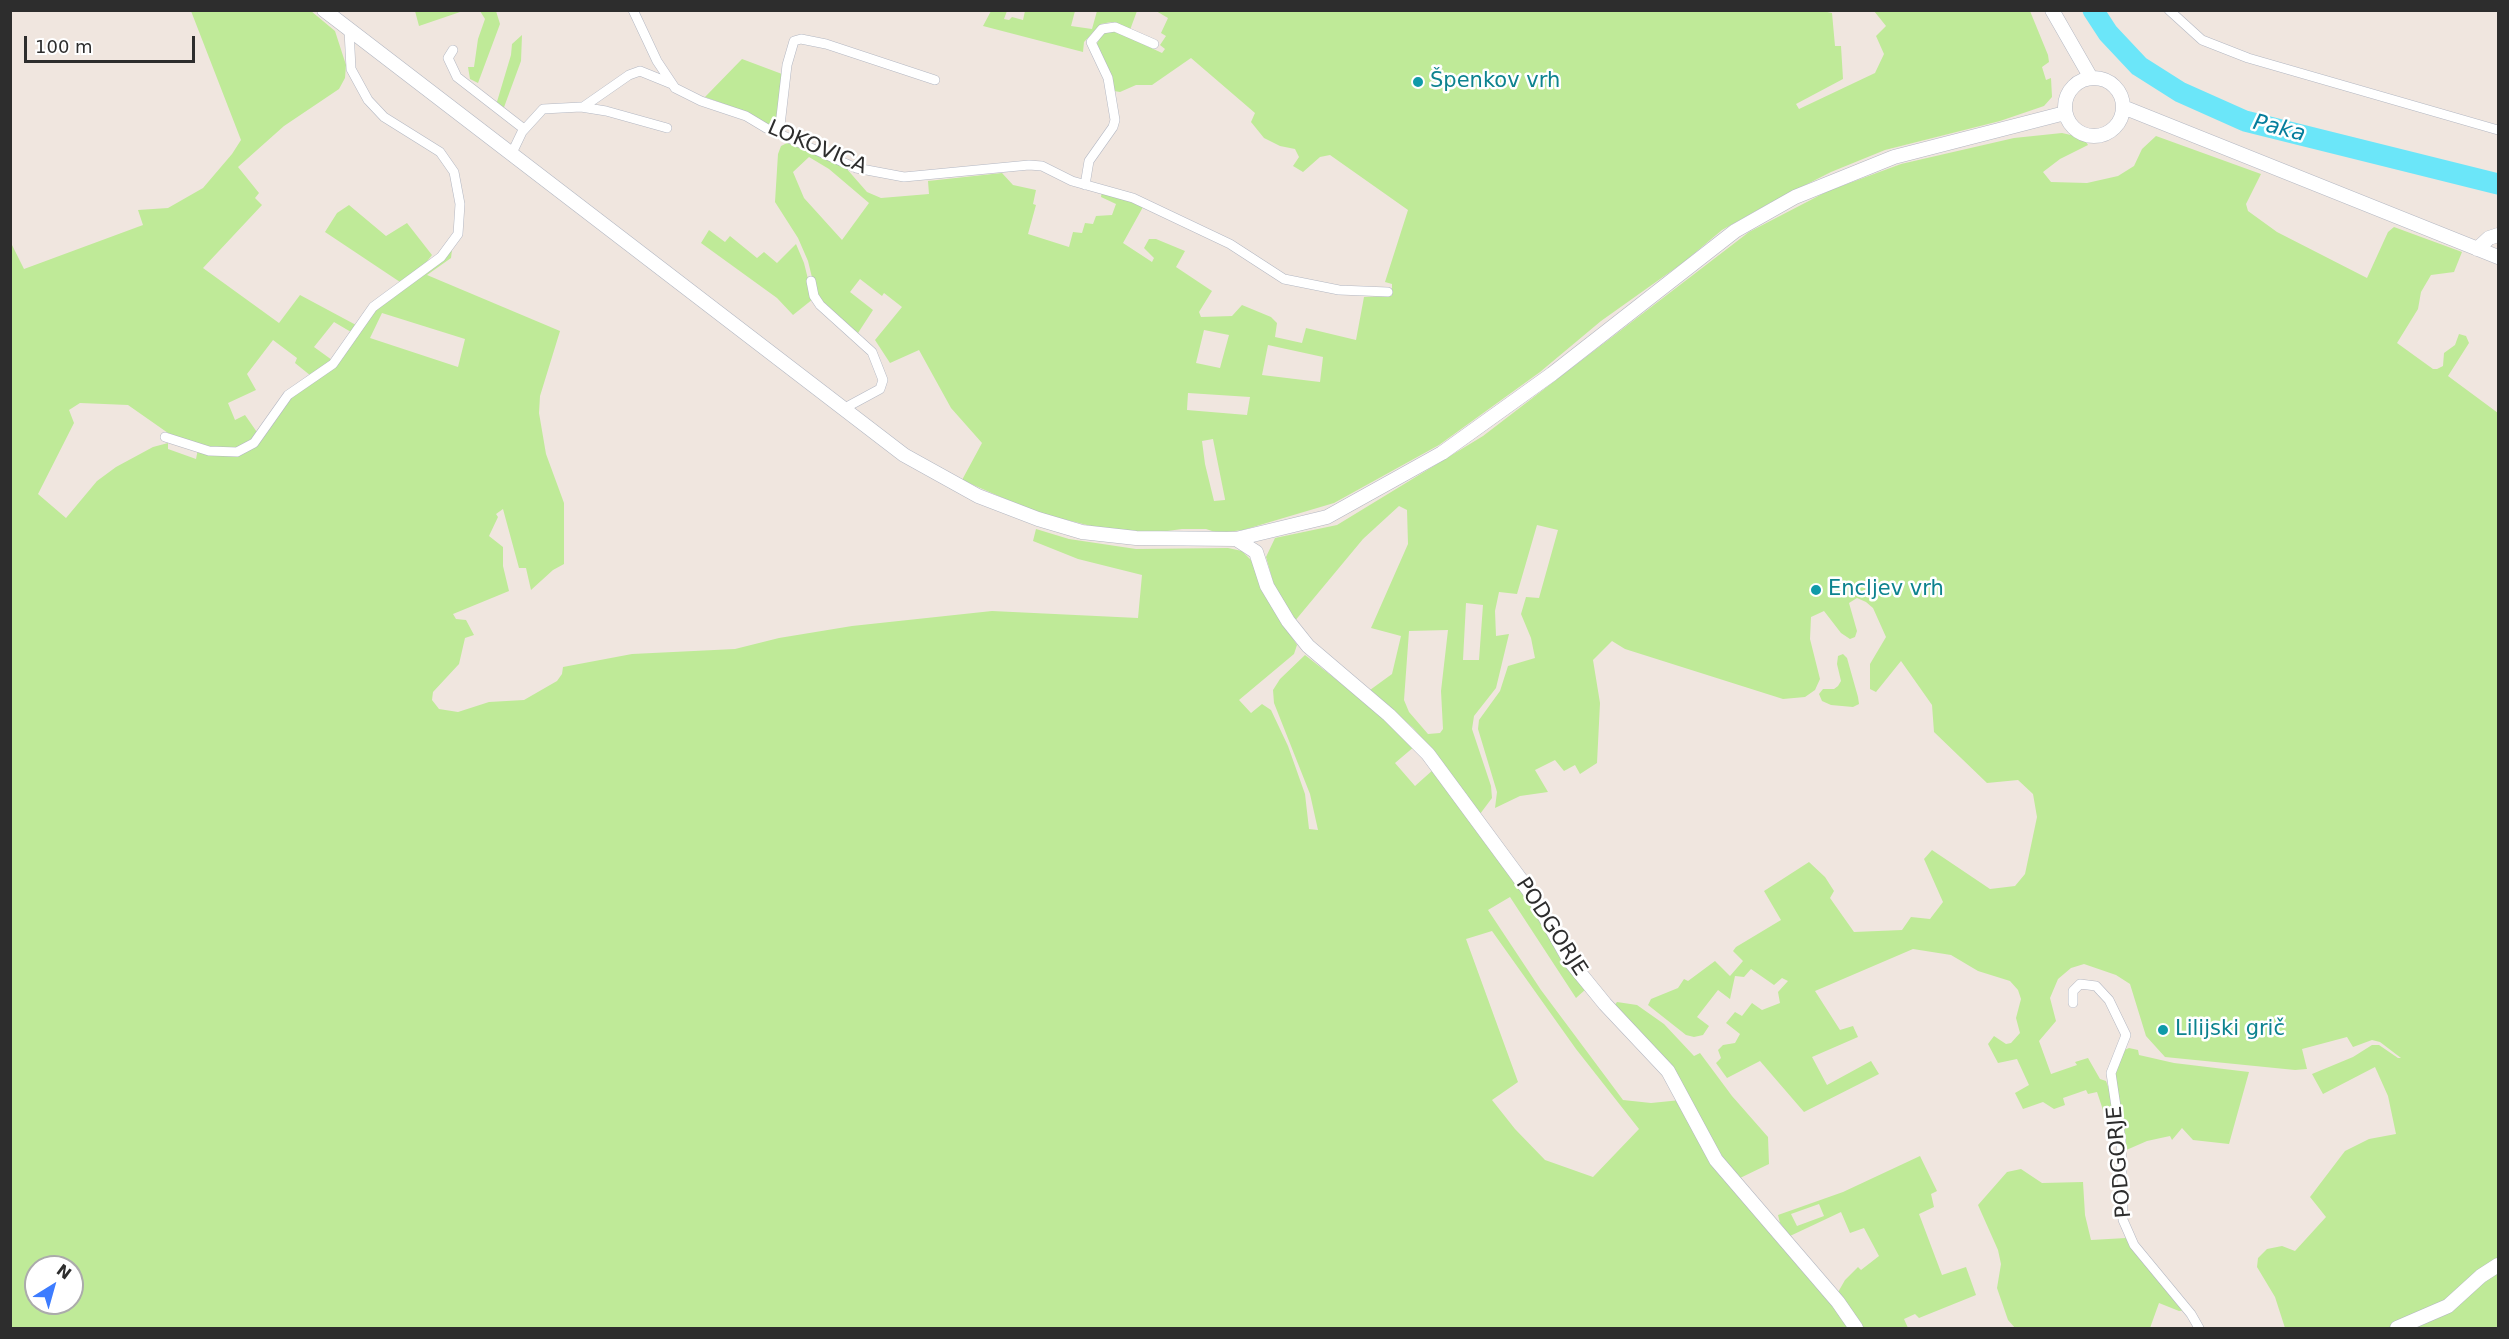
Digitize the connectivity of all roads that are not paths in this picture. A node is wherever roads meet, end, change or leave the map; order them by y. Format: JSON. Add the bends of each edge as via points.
{"nodes":[{"id":1,"x":324,"y":10,"type":"edge"},
{"id":2,"x":633,"y":10,"type":"edge"},
{"id":3,"x":2052,"y":10,"type":"edge"},
{"id":4,"x":2169,"y":10,"type":"edge"},
{"id":5,"x":349,"y":30,"type":"junction"},
{"id":6,"x":1154,"y":44,"type":"dead end"},
{"id":7,"x":453,"y":50,"type":"dead end"},
{"id":8,"x":2091,"y":78,"type":"junction"},
{"id":9,"x":935,"y":80,"type":"dead end"},
{"id":10,"x":672,"y":84,"type":"junction"},
{"id":11,"x":584,"y":107,"type":"junction"},
{"id":12,"x":2123,"y":107,"type":"junction"},
{"id":13,"x":2065,"y":113,"type":"junction"},
{"id":14,"x":667,"y":128,"type":"dead end"},
{"id":15,"x":524,"y":129,"type":"junction"},
{"id":16,"x":2499,"y":130,"type":"edge"},
{"id":17,"x":779,"y":134,"type":"junction"},
{"id":18,"x":512,"y":155,"type":"junction"},
{"id":19,"x":1085,"y":185,"type":"junction"},
{"id":20,"x":2499,"y":235,"type":"edge"},
{"id":21,"x":2477,"y":249,"type":"junction"},
{"id":22,"x":2499,"y":257,"type":"edge"},
{"id":23,"x":810,"y":281,"type":"dead end"},
{"id":24,"x":1388,"y":292,"type":"dead end"},
{"id":25,"x":843,"y":409,"type":"junction"},
{"id":26,"x":165,"y":437,"type":"dead end"},
{"id":27,"x":1236,"y":539,"type":"junction"},
{"id":28,"x":2073,"y":1003,"type":"dead end"},
{"id":29,"x":2499,"y":1265,"type":"edge"},
{"id":30,"x":1856,"y":1329,"type":"edge"},
{"id":31,"x":2199,"y":1329,"type":"edge"},
{"id":32,"x":2397,"y":1329,"type":"edge"}],
"edges":[{"from":1,"to":5,"type":"main road"},
{"from":2,"to":10,"type":"street","name":"LOKOVICA"},
{"from":3,"to":8,"type":"main road"},
{"from":4,"to":16,"type":"street","via":[[2202,40],[2248,58]]},
{"from":5,"to":18,"type":"main road"},
{"from":5,"to":26,"type":"street","via":[[351,69],[368,100],[384,117],[440,152],[454,172],[460,204],[458,234],[441,257],[373,307],[333,364],[288,395],[254,443],[237,452],[209,451]]},
{"from":6,"to":19,"type":"street","via":[[1115,27],[1102,29],[1091,42],[1108,78],[1115,120],[1089,161]]},
{"from":7,"to":15,"type":"street","via":[[448,58],[457,77]]},
{"from":8,"to":12,"type":"main road","via":[[2113,85],[2122,96]]},
{"from":8,"to":13,"type":"main road","via":[[2076,84],[2066,97]]},
{"from":9,"to":17,"type":"street","via":[[826,44],[794,41],[787,64]]},
{"from":10,"to":11,"type":"street","via":[[640,71]]},
{"from":10,"to":17,"type":"street","name":"LOKOVICA","via":[[687,95],[746,116]]},
{"from":11,"to":14,"type":"street"},
{"from":11,"to":15,"type":"street","via":[[543,109]]},
{"from":12,"to":13,"type":"main road","via":[[2115,126],[2097,136],[2077,130]]},
{"from":12,"to":21,"type":"main road"},
{"from":13,"to":27,"type":"main road","via":[[1894,157],[1795,197],[1735,231],[1552,374],[1442,453],[1327,518]]},
{"from":15,"to":18,"type":"street"},
{"from":17,"to":19,"type":"street","name":"LOKOVICA","via":[[856,168],[885,176],[941,175],[1029,165],[1042,166]]},
{"from":18,"to":25,"type":"main road"},
{"from":19,"to":24,"type":"street","name":"LOKOVICA","via":[[1133,198],[1230,244],[1284,279],[1339,290]]},
{"from":20,"to":21,"type":"main road"},
{"from":21,"to":22,"type":"main road"},
{"from":23,"to":25,"type":"street","via":[[820,305],[872,352],[884,380],[880,389]]},
{"from":25,"to":27,"type":"main road","via":[[904,455],[978,496],[1038,519],[1082,532],[1136,538]]},
{"from":27,"to":30,"type":"main road","name":"PODGORJE","via":[[1256,552],[1267,586],[1308,646],[1428,754],[1535,899],[1570,962],[1668,1071],[1716,1160],[1838,1302]]},
{"from":28,"to":31,"type":"street","name":"PODGORJE","via":[[2073,991],[2080,984],[2096,986],[2109,1000],[2126,1035],[2111,1073],[2121,1140],[2122,1220],[2134,1245]]},
{"from":29,"to":32,"type":"main road","via":[[2448,1306]]}]}
